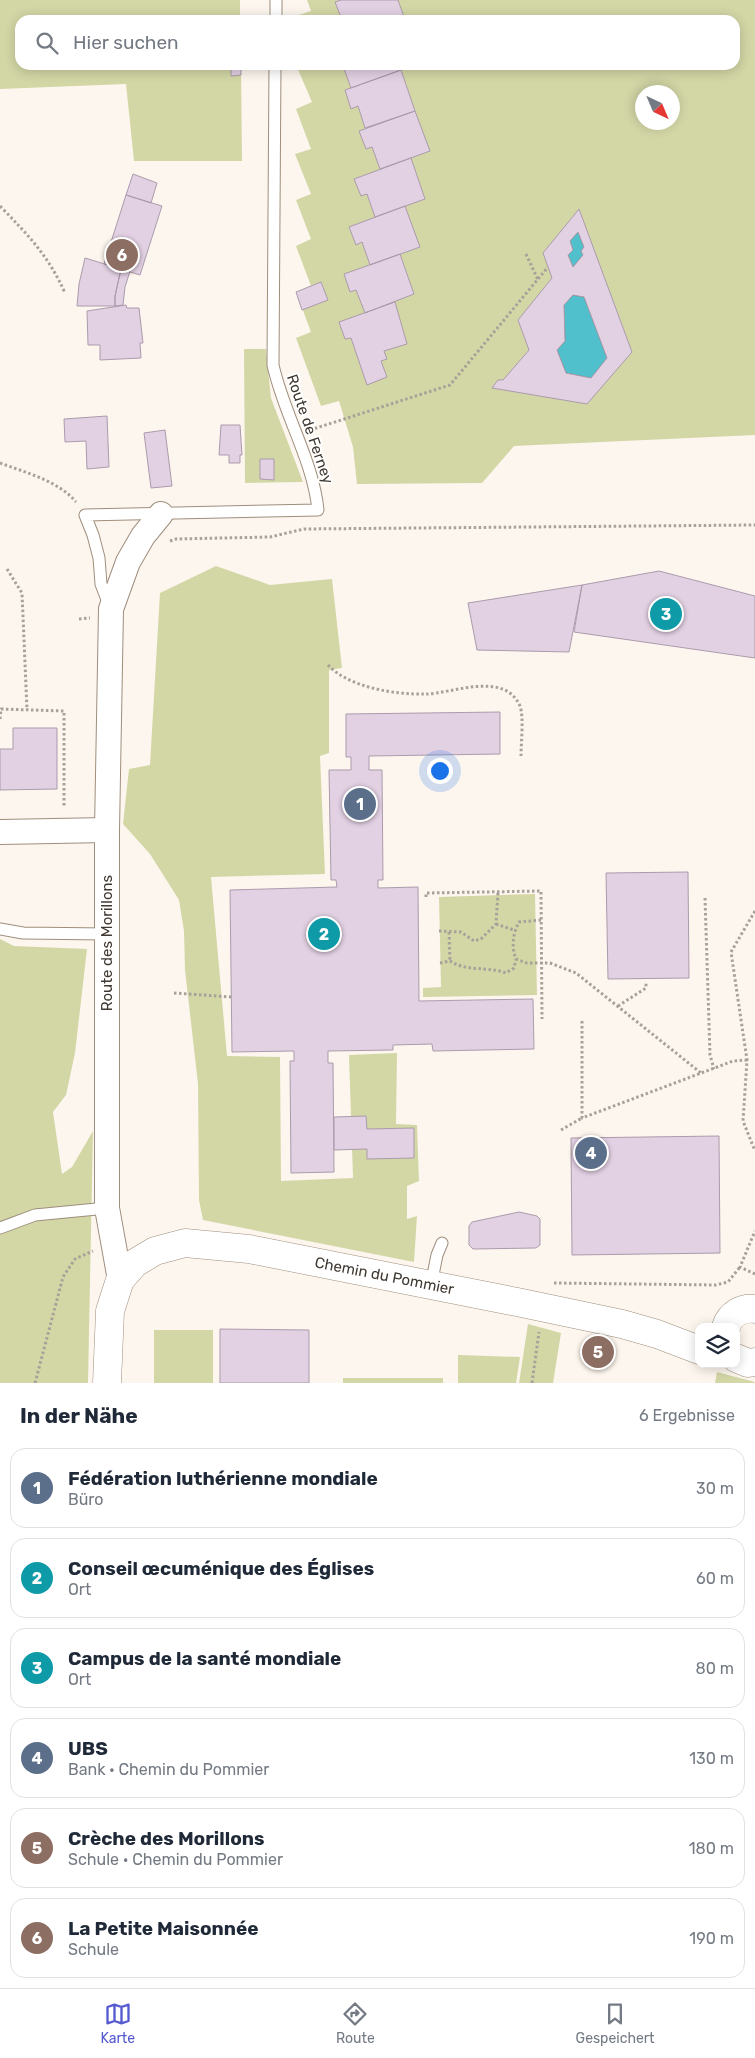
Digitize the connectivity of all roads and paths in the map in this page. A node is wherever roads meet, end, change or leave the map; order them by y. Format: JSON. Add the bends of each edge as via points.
{"nodes":[{"id":1,"x":276,"y":0,"type":"edge"},
{"id":2,"x":276,"y":15,"type":"edge"},
{"id":3,"x":275,"y":70,"type":"edge"},
{"id":4,"x":0,"y":206,"type":"edge"},
{"id":5,"x":526,"y":254,"type":"dead end"},
{"id":6,"x":548,"y":267,"type":"dead end"},
{"id":7,"x":538,"y":280,"type":"junction"},
{"id":8,"x":65,"y":293,"type":"dead end"},
{"id":9,"x":310,"y":430,"type":"dead end"},
{"id":10,"x":0,"y":463,"type":"edge"},
{"id":11,"x":161,"y":514,"type":"junction"},
{"id":12,"x":85,"y":515,"type":"junction"},
{"id":13,"x":755,"y":525,"type":"edge"},
{"id":14,"x":168,"y":542,"type":"dead end"},
{"id":15,"x":7,"y":569,"type":"dead end"},
{"id":16,"x":101,"y":614,"type":"junction"},
{"id":17,"x":79,"y":619,"type":"dead end"},
{"id":18,"x":328,"y":665,"type":"dead end"},
{"id":19,"x":26,"y":710,"type":"junction"},
{"id":20,"x":0,"y":719,"type":"edge"},
{"id":21,"x":521,"y":756,"type":"dead end"},
{"id":22,"x":107,"y":830,"type":"junction"},
{"id":23,"x":64,"y":831,"type":"junction"},
{"id":24,"x":0,"y":832,"type":"edge"},
{"id":25,"x":498,"y":892,"type":"junction"},
{"id":26,"x":426,"y":897,"type":"dead end"},
{"id":27,"x":704,"y":898,"type":"dead end"},
{"id":28,"x":755,"y":911,"type":"edge"},
{"id":29,"x":541,"y":920,"type":"junction"},
{"id":30,"x":496,"y":924,"type":"junction"},
{"id":31,"x":0,"y":929,"type":"edge"},
{"id":32,"x":514,"y":930,"type":"junction"},
{"id":33,"x":439,"y":931,"type":"dead end"},
{"id":34,"x":449,"y":932,"type":"junction"},
{"id":35,"x":107,"y":934,"type":"junction"},
{"id":36,"x":516,"y":959,"type":"junction"},
{"id":37,"x":450,"y":961,"type":"junction"},
{"id":38,"x":542,"y":962,"type":"junction"},
{"id":39,"x":440,"y":963,"type":"dead end"},
{"id":40,"x":646,"y":982,"type":"dead end"},
{"id":41,"x":174,"y":993,"type":"dead end"},
{"id":42,"x":231,"y":997,"type":"dead end"},
{"id":43,"x":618,"y":1006,"type":"junction"},
{"id":44,"x":542,"y":1019,"type":"dead end"},
{"id":45,"x":582,"y":1021,"type":"dead end"},
{"id":46,"x":747,"y":1060,"type":"junction"},
{"id":47,"x":714,"y":1069,"type":"junction"},
{"id":48,"x":701,"y":1073,"type":"junction"},
{"id":49,"x":582,"y":1118,"type":"junction"},
{"id":50,"x":561,"y":1130,"type":"dead end"},
{"id":51,"x":755,"y":1151,"type":"edge"},
{"id":52,"x":107,"y":1208,"type":"junction"},
{"id":53,"x":0,"y":1228,"type":"edge"},
{"id":54,"x":755,"y":1231,"type":"edge"},
{"id":55,"x":442,"y":1243,"type":"dead end"},
{"id":56,"x":94,"y":1251,"type":"dead end"},
{"id":57,"x":740,"y":1267,"type":"junction"},
{"id":58,"x":755,"y":1274,"type":"edge"},
{"id":59,"x":120,"y":1280,"type":"junction"},
{"id":60,"x":548,"y":1283,"type":"dead end"},
{"id":61,"x":431,"y":1285,"type":"junction"},
{"id":62,"x":541,"y":1323,"type":"dead end"},
{"id":63,"x":695,"y":1332,"type":"edge"},
{"id":64,"x":657,"y":1334,"type":"junction"},
{"id":65,"x":695,"y":1348,"type":"edge"},
{"id":66,"x":740,"y":1359,"type":"edge"},
{"id":67,"x":755,"y":1362,"type":"edge"},
{"id":68,"x":35,"y":1383,"type":"edge"},
{"id":69,"x":107,"y":1383,"type":"edge"},
{"id":70,"x":532,"y":1383,"type":"edge"}],
"edges":[{"from":1,"to":2,"type":"lane"},
{"from":3,"to":11,"type":"lane","name":"Route de Ferney","via":[[273,366],[316,486],[318,510]]},
{"from":4,"to":8,"type":"path","via":[[39,246]]},
{"from":5,"to":7,"type":"path"},
{"from":6,"to":7,"type":"path"},
{"from":7,"to":9,"type":"path","via":[[450,385]]},
{"from":10,"to":12,"type":"path","via":[[65,492]]},
{"from":11,"to":12,"type":"lane","name":"Route de Ferney"},
{"from":11,"to":16,"type":"street","name":"Route des Morillons","via":[[143,536]]},
{"from":12,"to":16,"type":"lane","via":[[99,558]]},
{"from":13,"to":14,"type":"path","via":[[304,529],[270,537],[176,539]]},
{"from":15,"to":19,"type":"path","via":[[22,593]]},
{"from":16,"to":17,"type":"path"},
{"from":16,"to":22,"type":"street","name":"Route des Morillons"},
{"from":18,"to":21,"type":"path","via":[[340,677],[388,691],[424,694],[499,687],[512,695],[520,706]]},
{"from":19,"to":20,"type":"path","via":[[1,709]]},
{"from":19,"to":23,"type":"path","via":[[64,711]]},
{"from":22,"to":23,"type":"street"},
{"from":22,"to":35,"type":"street","name":"Route des Morillons"},
{"from":23,"to":24,"type":"street"},
{"from":25,"to":26,"type":"path","via":[[426,893]]},
{"from":25,"to":29,"type":"path","via":[[541,891]]},
{"from":25,"to":30,"type":"path"},
{"from":27,"to":47,"type":"path","via":[[710,1055]]},
{"from":28,"to":46,"type":"path","via":[[730,952]]},
{"from":29,"to":32,"type":"path","via":[[519,922]]},
{"from":29,"to":38,"type":"path"},
{"from":30,"to":32,"type":"path"},
{"from":30,"to":34,"type":"path","via":[[481,939],[474,941],[461,932]]},
{"from":31,"to":35,"type":"lane","via":[[23,933]]},
{"from":32,"to":36,"type":"path","via":[[512,949]]},
{"from":33,"to":34,"type":"path"},
{"from":34,"to":37,"type":"path"},
{"from":35,"to":52,"type":"street","name":"Route des Morillons"},
{"from":36,"to":37,"type":"path","via":[[514,968],[506,972],[458,966]]},
{"from":36,"to":38,"type":"path","via":[[527,963]]},
{"from":37,"to":39,"type":"path"},
{"from":38,"to":43,"type":"path","via":[[576,973]]},
{"from":38,"to":44,"type":"path"},
{"from":40,"to":43,"type":"path","via":[[646,988]]},
{"from":41,"to":42,"type":"path"},
{"from":43,"to":48,"type":"path"},
{"from":45,"to":49,"type":"path"},
{"from":46,"to":47,"type":"path","via":[[733,1061]]},
{"from":46,"to":51,"type":"path","via":[[743,1121]]},
{"from":47,"to":48,"type":"path"},
{"from":48,"to":49,"type":"path"},
{"from":49,"to":50,"type":"path"},
{"from":52,"to":53,"type":"lane","via":[[35,1215]]},
{"from":52,"to":59,"type":"street","name":"Route des Morillons"},
{"from":54,"to":57,"type":"path"},
{"from":55,"to":61,"type":"lane","via":[[436,1255]]},
{"from":56,"to":68,"type":"path","via":[[76,1259],[63,1276]]},
{"from":57,"to":58,"type":"path"},
{"from":57,"to":60,"type":"path","via":[[728,1282],[716,1285]]},
{"from":59,"to":61,"type":"street","name":"Chemin du Pommier","via":[[135,1263],[155,1251],[185,1243],[249,1249]]},
{"from":59,"to":69,"type":"street","name":"Route des Morillons","via":[[110,1311]]},
{"from":61,"to":64,"type":"street","name":"Chemin du Pommier"},
{"from":62,"to":70,"type":"path"},
{"from":63,"to":64,"type":"street","name":"Chemin du Pommier"},
{"from":64,"to":65,"type":"street","name":"Chemin du Pommier"},
{"from":66,"to":67,"type":"street"}]}
